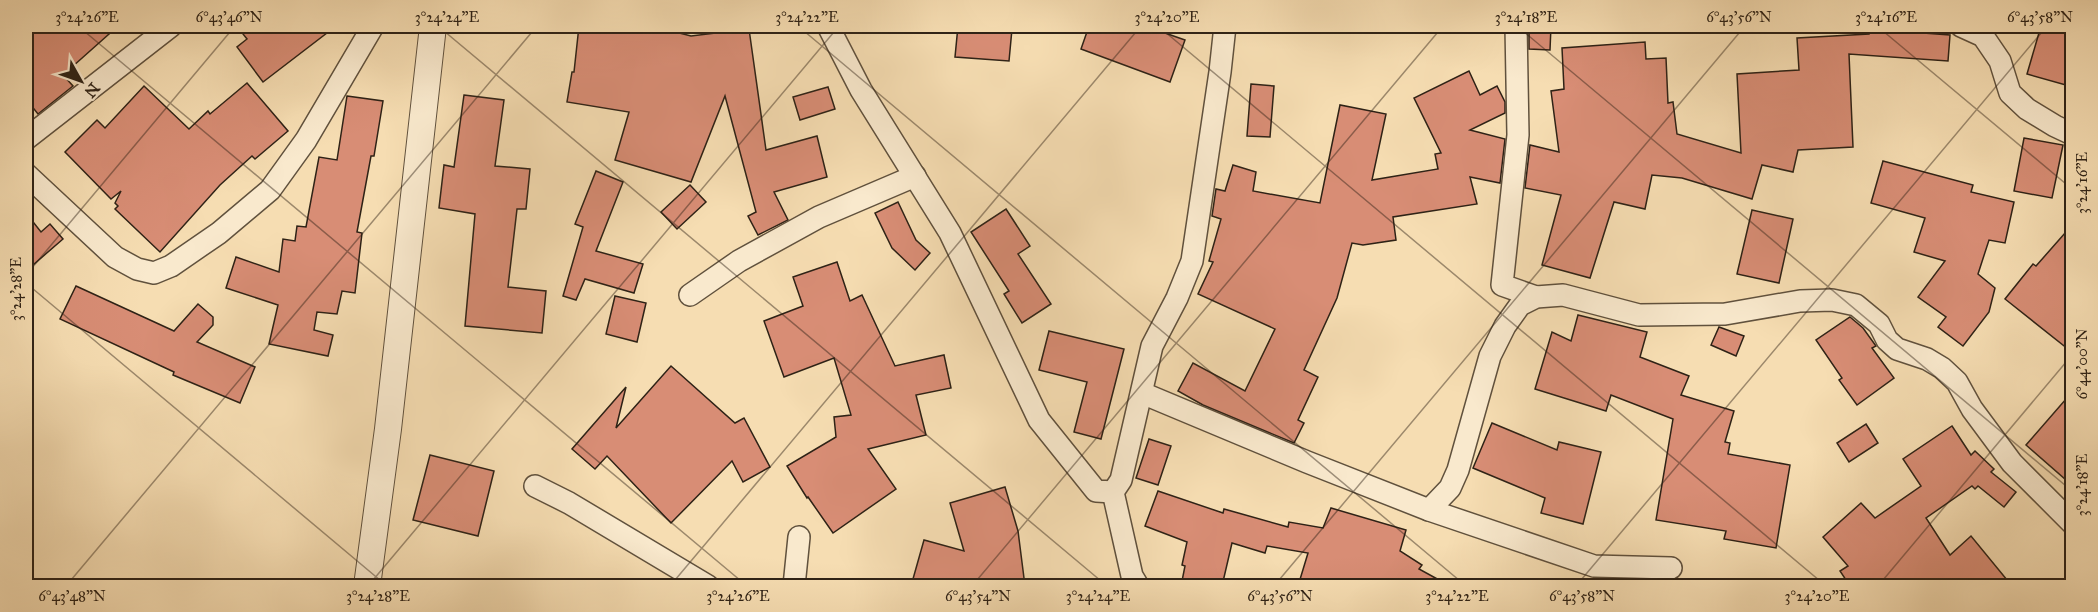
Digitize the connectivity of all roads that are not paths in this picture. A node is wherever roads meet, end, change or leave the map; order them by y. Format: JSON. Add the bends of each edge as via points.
{"nodes":[{"id":1,"x":171,"y":26,"type":"edge"},
{"id":2,"x":373,"y":26,"type":"edge"},
{"id":3,"x":433,"y":26,"type":"edge"},
{"id":4,"x":828,"y":26,"type":"edge"},
{"id":5,"x":1225,"y":26,"type":"edge"},
{"id":6,"x":1516,"y":26,"type":"edge"},
{"id":7,"x":1961,"y":26,"type":"edge"},
{"id":8,"x":2073,"y":134,"type":"edge"},
{"id":9,"x":26,"y":139,"type":"edge"},
{"id":10,"x":26,"y":174,"type":"edge"},
{"id":11,"x":915,"y":176,"type":"junction"},
{"id":12,"x":690,"y":295,"type":"dead end"},
{"id":13,"x":1536,"y":297,"type":"junction"},
{"id":14,"x":1142,"y":393,"type":"junction"},
{"id":15,"x":535,"y":486,"type":"dead end"},
{"id":16,"x":1113,"y":492,"type":"junction"},
{"id":17,"x":1429,"y":510,"type":"junction"},
{"id":18,"x":2073,"y":523,"type":"edge"},
{"id":19,"x":799,"y":537,"type":"dead end"},
{"id":20,"x":1671,"y":568,"type":"dead end"},
{"id":21,"x":1133,"y":583,"type":"edge"},
{"id":22,"x":367,"y":586,"type":"edge"},
{"id":23,"x":708,"y":586,"type":"edge"},
{"id":24,"x":794,"y":586,"type":"edge"}],
"edges":[{"from":1,"to":9,"type":"street"},
{"from":2,"to":10,"type":"street","via":[[306,140],[270,190],[219,233],[171,266],[154,273],[115,257]]},
{"from":3,"to":22,"type":"street"},
{"from":4,"to":11,"type":"street","via":[[861,90]]},
{"from":5,"to":14,"type":"street","via":[[1192,261],[1152,346]]},
{"from":6,"to":13,"type":"street","via":[[1518,135],[1502,285]]},
{"from":7,"to":8,"type":"street","via":[[1983,36],[2000,61],[2010,93],[2026,109]]},
{"from":11,"to":12,"type":"street","via":[[819,217],[739,261]]},
{"from":11,"to":16,"type":"street","via":[[950,233],[1039,420],[1096,490]]},
{"from":13,"to":17,"type":"street","via":[[1520,305],[1505,326],[1490,356],[1458,470],[1450,488]]},
{"from":13,"to":18,"type":"street","via":[[1563,295],[1640,315],[1725,314],[1800,301],[1832,300],[1856,305],[1879,324],[1887,340],[1898,349],[1927,359],[1957,382],[2012,464]]},
{"from":14,"to":16,"type":"street","via":[[1121,480]]},
{"from":14,"to":17,"type":"street"},
{"from":15,"to":23,"type":"street"},
{"from":16,"to":21,"type":"street"},
{"from":17,"to":20,"type":"street","via":[[1594,566]]},
{"from":19,"to":24,"type":"street"}]}
